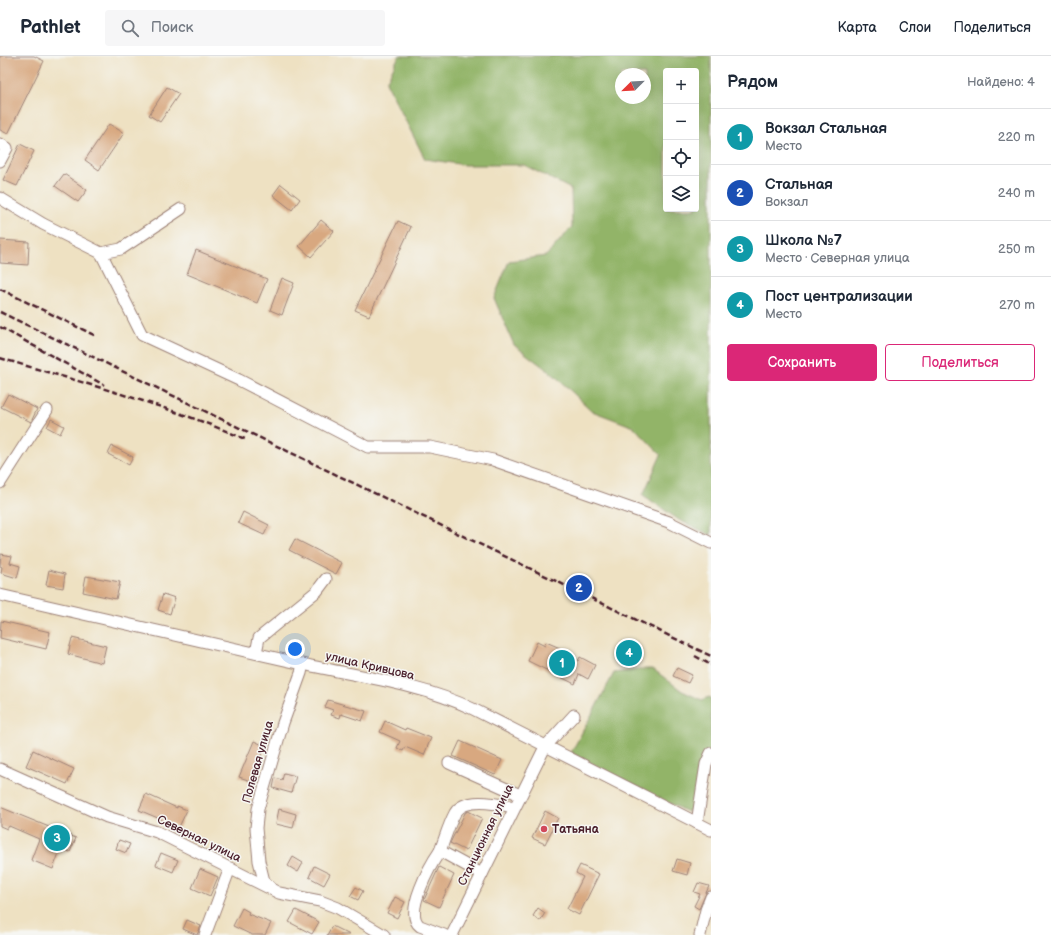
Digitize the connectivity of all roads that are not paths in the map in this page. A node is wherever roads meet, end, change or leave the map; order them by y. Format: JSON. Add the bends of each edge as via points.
{"nodes":[{"id":1,"x":0,"y":144,"type":"edge"},
{"id":2,"x":0,"y":161,"type":"edge"},
{"id":3,"x":0,"y":198,"type":"edge"},
{"id":4,"x":181,"y":209,"type":"dead end"},
{"id":5,"x":101,"y":253,"type":"junction"},
{"id":6,"x":47,"y":410,"type":"dead end"},
{"id":7,"x":0,"y":483,"type":"edge"},
{"id":8,"x":711,"y":543,"type":"edge"},
{"id":9,"x":326,"y":579,"type":"dead end"},
{"id":10,"x":0,"y":594,"type":"edge"},
{"id":11,"x":256,"y":654,"type":"junction"},
{"id":12,"x":302,"y":664,"type":"junction"},
{"id":13,"x":574,"y":715,"type":"dead end"},
{"id":14,"x":544,"y":747,"type":"junction"},
{"id":15,"x":711,"y":753,"type":"edge"},
{"id":16,"x":449,"y":763,"type":"dead end"},
{"id":17,"x":0,"y":769,"type":"edge"},
{"id":18,"x":520,"y":795,"type":"junction"},
{"id":19,"x":514,"y":807,"type":"junction"},
{"id":20,"x":697,"y":823,"type":"junction"},
{"id":21,"x":711,"y":830,"type":"edge"},
{"id":22,"x":440,"y":851,"type":"junction"},
{"id":23,"x":230,"y":868,"type":"junction"},
{"id":24,"x":482,"y":874,"type":"junction"},
{"id":25,"x":274,"y":890,"type":"junction"},
{"id":26,"x":711,"y":897,"type":"edge"},
{"id":27,"x":205,"y":935,"type":"edge"},
{"id":28,"x":384,"y":935,"type":"edge"},
{"id":29,"x":444,"y":935,"type":"edge"},
{"id":30,"x":452,"y":935,"type":"edge"},
{"id":31,"x":700,"y":935,"type":"edge"}],
"edges":[{"from":1,"to":2,"type":"street","via":[[7,148]]},
{"from":3,"to":5,"type":"street","via":[[43,224]]},
{"from":4,"to":5,"type":"street","via":[[121,249]]},
{"from":5,"to":8,"type":"street","via":[[142,335],[239,380],[368,447],[430,447],[493,460],[669,522]]},
{"from":6,"to":7,"type":"street"},
{"from":9,"to":11,"type":"street","via":[[317,591],[259,638]]},
{"from":10,"to":11,"type":"street","name":"улица Кривцова"},
{"from":11,"to":12,"type":"street","name":"улица Кривцова"},
{"from":12,"to":14,"type":"street","name":"улица Кривцова","via":[[356,674],[441,696],[473,709]]},
{"from":12,"to":25,"type":"street","name":"Полевая улица","via":[[300,678],[262,789],[257,815],[261,873]]},
{"from":13,"to":14,"type":"street","name":"Станционная улица"},
{"from":14,"to":18,"type":"street","name":"Станционная улица"},
{"from":14,"to":20,"type":"street","name":"улица Кривцова"},
{"from":15,"to":20,"type":"street","via":[[706,764]]},
{"from":16,"to":18,"type":"street"},
{"from":17,"to":23,"type":"street","name":"Северная улица","via":[[111,818],[158,832]]},
{"from":18,"to":19,"type":"street","name":"Станционная улица"},
{"from":19,"to":22,"type":"street","via":[[490,802],[467,803],[456,811]]},
{"from":19,"to":24,"type":"street","name":"Станционная улица"},
{"from":20,"to":21,"type":"street","name":"улица Кривцова"},
{"from":22,"to":24,"type":"street"},
{"from":22,"to":29,"type":"street","via":[[431,864],[418,895],[414,913],[417,924]]},
{"from":23,"to":25,"type":"street","name":"Северная улица"},
{"from":23,"to":27,"type":"street"},
{"from":24,"to":30,"type":"street","name":"Станционная улица"},
{"from":25,"to":28,"type":"street","name":"Северная улица","via":[[332,906]]},
{"from":26,"to":31,"type":"street"}]}
